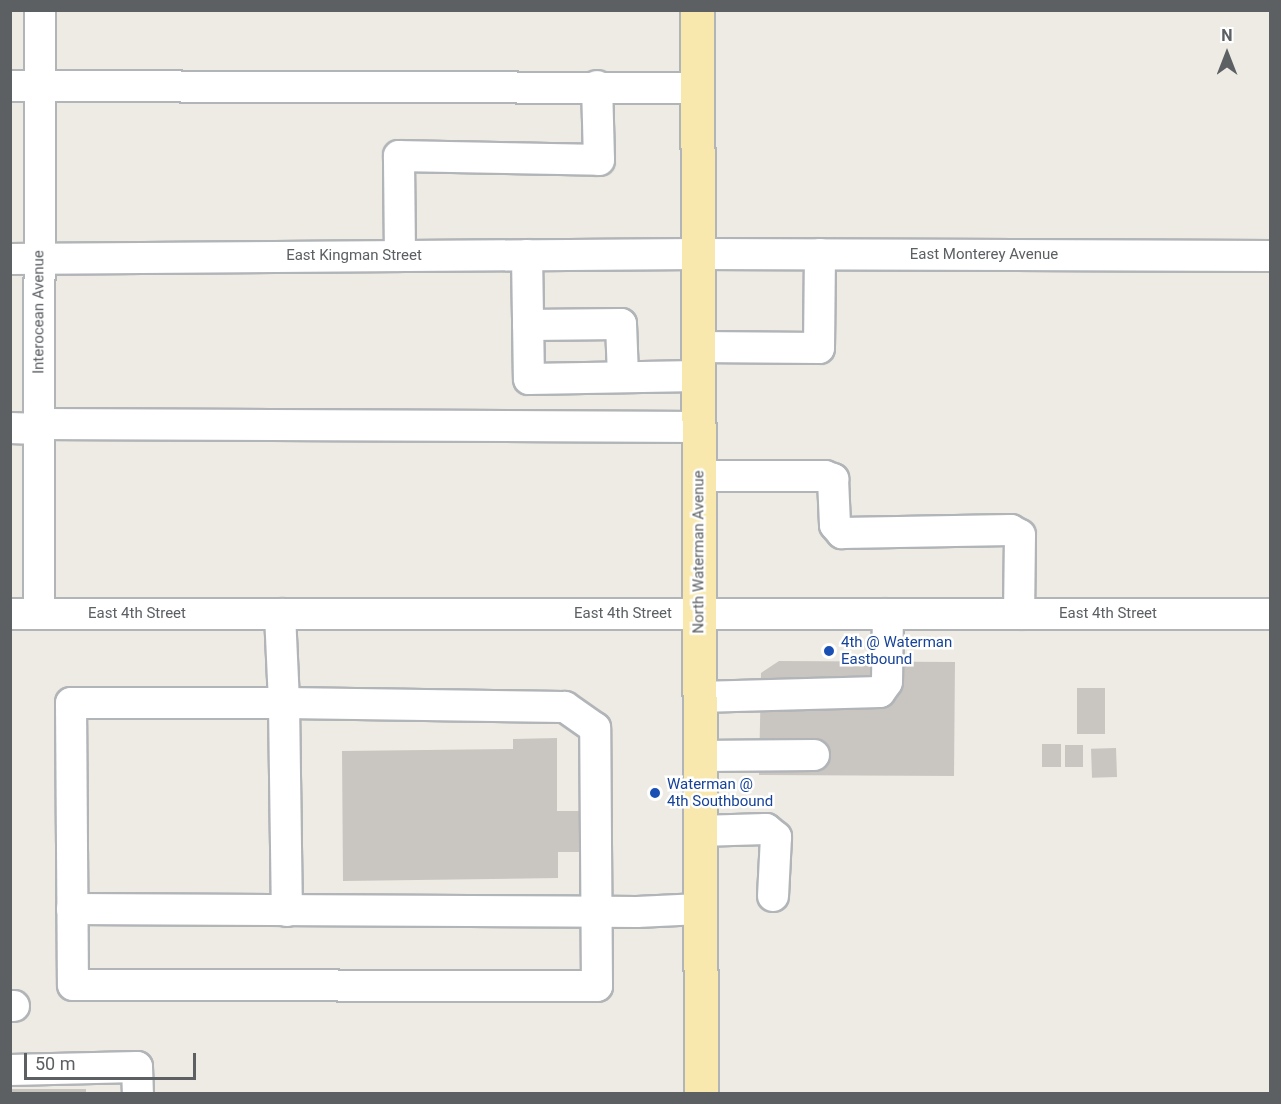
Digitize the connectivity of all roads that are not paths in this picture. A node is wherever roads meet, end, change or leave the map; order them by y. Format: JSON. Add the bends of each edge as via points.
{"nodes":[{"id":1,"x":40,"y":10,"type":"edge"},
{"id":2,"x":697,"y":10,"type":"edge"},
{"id":3,"x":10,"y":86,"type":"edge"},
{"id":4,"x":40,"y":86,"type":"junction"},
{"id":5,"x":597,"y":86,"type":"junction"},
{"id":6,"x":698,"y":88,"type":"junction"},
{"id":7,"x":698,"y":254,"type":"junction"},
{"id":8,"x":820,"y":254,"type":"junction"},
{"id":9,"x":527,"y":255,"type":"junction"},
{"id":10,"x":400,"y":256,"type":"junction"},
{"id":11,"x":1270,"y":256,"type":"edge"},
{"id":12,"x":25,"y":259,"type":"edge"},
{"id":13,"x":528,"y":325,"type":"junction"},
{"id":14,"x":698,"y":361,"type":"junction"},
{"id":15,"x":623,"y":377,"type":"junction"},
{"id":16,"x":30,"y":427,"type":"edge"},
{"id":17,"x":699,"y":427,"type":"junction"},
{"id":18,"x":699,"y":476,"type":"junction"},
{"id":19,"x":25,"y":614,"type":"edge"},
{"id":20,"x":280,"y":614,"type":"junction"},
{"id":21,"x":699,"y":614,"type":"junction"},
{"id":22,"x":888,"y":614,"type":"junction"},
{"id":23,"x":1020,"y":614,"type":"junction"},
{"id":24,"x":1270,"y":614,"type":"edge"},
{"id":25,"x":699,"y":697,"type":"junction"},
{"id":26,"x":284,"y":703,"type":"junction"},
{"id":27,"x":699,"y":756,"type":"junction"},
{"id":28,"x":814,"y":756,"type":"dead end"},
{"id":29,"x":699,"y":831,"type":"junction"},
{"id":30,"x":773,"y":896,"type":"dead end"},
{"id":31,"x":72,"y":909,"type":"junction"},
{"id":32,"x":700,"y":909,"type":"junction"},
{"id":33,"x":287,"y":910,"type":"junction"},
{"id":34,"x":596,"y":912,"type":"junction"},
{"id":35,"x":10,"y":1070,"type":"edge"},
{"id":36,"x":138,"y":1094,"type":"edge"},
{"id":37,"x":701,"y":1094,"type":"edge"}],
"edges":[{"from":1,"to":4,"type":"street","name":"Interocean Avenue"},
{"from":2,"to":6,"type":"main road","name":"North Waterman Avenue"},
{"from":3,"to":4,"type":"street"},
{"from":4,"to":5,"type":"street"},
{"from":4,"to":12,"type":"street","name":"Interocean Avenue"},
{"from":5,"to":6,"type":"street"},
{"from":5,"to":10,"type":"street","via":[[598,160],[399,156]]},
{"from":6,"to":7,"type":"main road","name":"North Waterman Avenue"},
{"from":7,"to":8,"type":"street","name":"East Monterey Avenue"},
{"from":7,"to":9,"type":"street","name":"East Kingman Street"},
{"from":7,"to":14,"type":"main road","name":"North Waterman Avenue"},
{"from":8,"to":11,"type":"street","name":"East Monterey Avenue"},
{"from":8,"to":14,"type":"street","via":[[819,348]]},
{"from":9,"to":10,"type":"street","name":"East Kingman Street"},
{"from":9,"to":13,"type":"street"},
{"from":10,"to":12,"type":"street","name":"East Kingman Street"},
{"from":12,"to":16,"type":"street","name":"Interocean Avenue"},
{"from":13,"to":15,"type":"street","via":[[621,324]]},
{"from":13,"to":15,"type":"street","via":[[529,379]]},
{"from":14,"to":15,"type":"street"},
{"from":14,"to":17,"type":"main road","name":"North Waterman Avenue"},
{"from":16,"to":17,"type":"street"},
{"from":16,"to":19,"type":"street","name":"Interocean Avenue"},
{"from":17,"to":18,"type":"main road","name":"North Waterman Avenue"},
{"from":18,"to":21,"type":"main road","name":"North Waterman Avenue"},
{"from":18,"to":23,"type":"street","via":[[833,479],[835,525],[842,533],[1011,530],[1020,535]]},
{"from":19,"to":20,"type":"street","name":"East 4th Street"},
{"from":20,"to":21,"type":"street","name":"East 4th Street"},
{"from":20,"to":26,"type":"street"},
{"from":21,"to":22,"type":"street","name":"East 4th Street"},
{"from":21,"to":25,"type":"main road","name":"North Waterman Avenue"},
{"from":22,"to":23,"type":"street","name":"East 4th Street"},
{"from":22,"to":25,"type":"street","via":[[887,682],[880,692]]},
{"from":23,"to":24,"type":"street","name":"East 4th Street"},
{"from":25,"to":27,"type":"main road","name":"North Waterman Avenue"},
{"from":26,"to":31,"type":"street","via":[[71,703]]},
{"from":26,"to":33,"type":"street"},
{"from":26,"to":34,"type":"street","via":[[565,707],[595,728]]},
{"from":27,"to":28,"type":"street"},
{"from":27,"to":29,"type":"main road","name":"North Waterman Avenue"},
{"from":29,"to":30,"type":"street","via":[[766,829],[776,837]]},
{"from":29,"to":32,"type":"main road","name":"North Waterman Avenue"},
{"from":31,"to":33,"type":"street"},
{"from":31,"to":34,"type":"street","via":[[73,985],[597,986]]},
{"from":32,"to":34,"type":"street"},
{"from":32,"to":37,"type":"main road","name":"North Waterman Avenue"},
{"from":33,"to":34,"type":"street"},
{"from":35,"to":36,"type":"street","via":[[137,1067]]}]}
